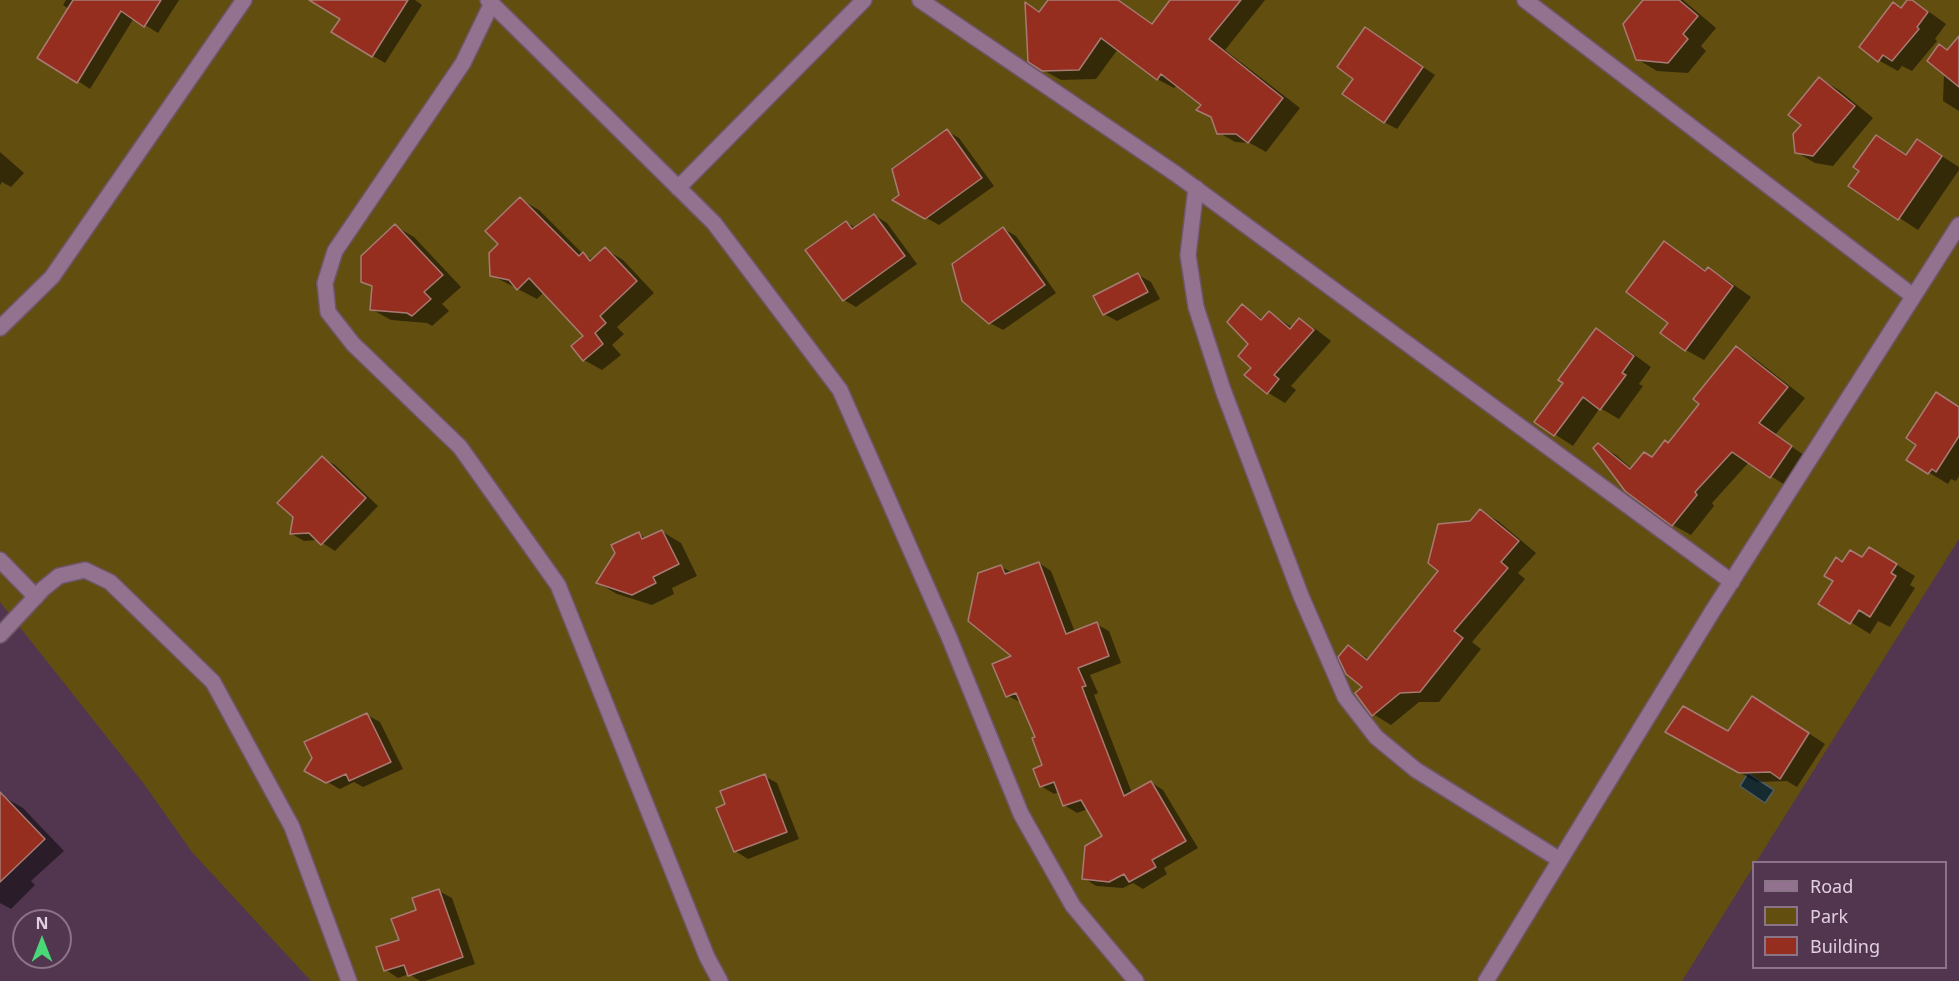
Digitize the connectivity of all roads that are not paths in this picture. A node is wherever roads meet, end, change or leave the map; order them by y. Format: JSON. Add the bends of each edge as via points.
{"nodes":[{"id":1,"x":244,"y":0,"type":"edge"},
{"id":2,"x":864,"y":0,"type":"edge"},
{"id":3,"x":920,"y":0,"type":"edge"},
{"id":4,"x":1525,"y":0,"type":"edge"},
{"id":5,"x":490,"y":2,"type":"edge"},
{"id":6,"x":678,"y":188,"type":"junction"},
{"id":7,"x":1196,"y":188,"type":"junction"},
{"id":8,"x":1959,"y":225,"type":"edge"},
{"id":9,"x":1913,"y":296,"type":"junction"},
{"id":10,"x":0,"y":327,"type":"edge"},
{"id":11,"x":0,"y":560,"type":"edge"},
{"id":12,"x":1732,"y":582,"type":"junction"},
{"id":13,"x":36,"y":597,"type":"junction"},
{"id":14,"x":0,"y":635,"type":"edge"},
{"id":15,"x":1560,"y":860,"type":"junction"},
{"id":16,"x":349,"y":981,"type":"edge"},
{"id":17,"x":720,"y":981,"type":"edge"},
{"id":18,"x":1136,"y":981,"type":"edge"},
{"id":19,"x":1486,"y":981,"type":"edge"}],
"edges":[{"from":1,"to":10,"type":"street","via":[[52,277]]},
{"from":2,"to":6,"type":"street"},
{"from":3,"to":7,"type":"street"},
{"from":4,"to":9,"type":"street"},
{"from":5,"to":6,"type":"street"},
{"from":5,"to":17,"type":"street","via":[[462,63],[335,251],[325,283],[328,312],[353,344],[460,447],[558,585]]},
{"from":6,"to":18,"type":"street","via":[[714,223],[840,390],[950,637],[1021,814],[1073,906]]},
{"from":7,"to":12,"type":"street"},
{"from":7,"to":15,"type":"street","via":[[1188,255],[1196,307],[1300,596],[1345,697],[1376,737],[1416,770]]},
{"from":8,"to":9,"type":"street"},
{"from":9,"to":12,"type":"street"},
{"from":11,"to":13,"type":"street"},
{"from":12,"to":15,"type":"street"},
{"from":13,"to":14,"type":"street"},
{"from":13,"to":16,"type":"street","via":[[59,576],[85,570],[110,582],[213,682],[292,827]]},
{"from":15,"to":19,"type":"street"}]}
